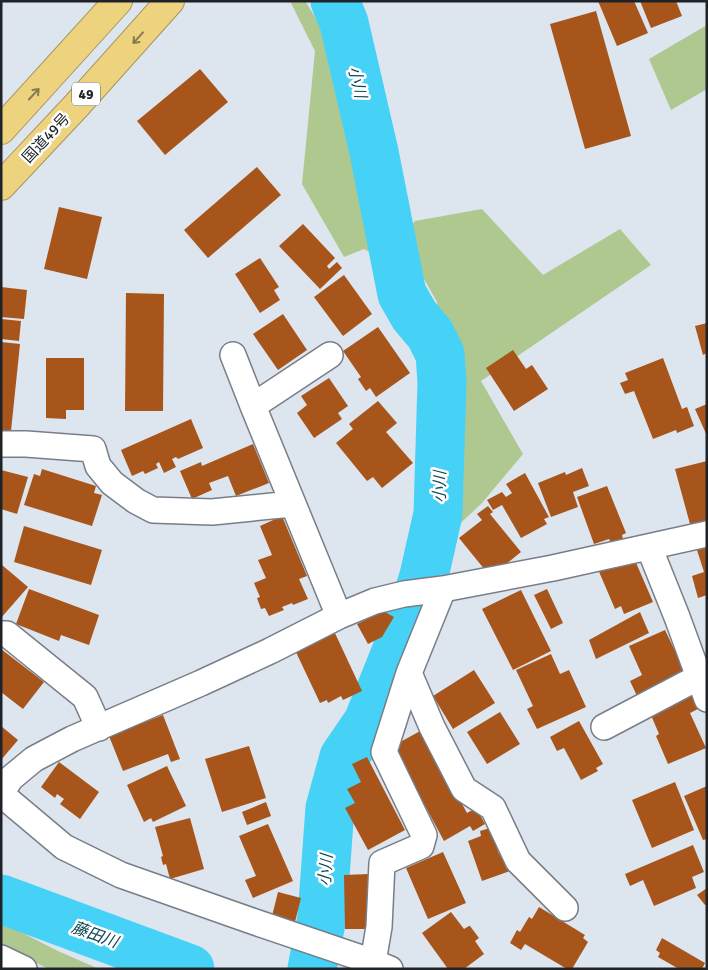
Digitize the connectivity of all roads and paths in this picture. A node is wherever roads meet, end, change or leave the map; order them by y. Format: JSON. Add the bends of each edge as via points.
{"nodes":[{"id":1,"x":118,"y":1,"type":"edge"},
{"id":2,"x":170,"y":1,"type":"edge"},
{"id":3,"x":1,"y":130,"type":"edge"},
{"id":4,"x":1,"y":186,"type":"edge"},
{"id":5,"x":233,"y":355,"type":"dead end"},
{"id":6,"x":330,"y":355,"type":"dead end"},
{"id":7,"x":253,"y":406,"type":"junction"},
{"id":8,"x":1,"y":444,"type":"edge"},
{"id":9,"x":292,"y":504,"type":"junction"},
{"id":10,"x":707,"y":534,"type":"edge"},
{"id":11,"x":649,"y":546,"type":"junction"},
{"id":12,"x":437,"y":590,"type":"junction"},
{"id":13,"x":339,"y":616,"type":"junction"},
{"id":14,"x":1,"y":634,"type":"edge"},
{"id":15,"x":410,"y":673,"type":"junction"},
{"id":16,"x":703,"y":688,"type":"edge"},
{"id":17,"x":604,"y":727,"type":"dead end"},
{"id":18,"x":99,"y":728,"type":"junction"},
{"id":19,"x":1,"y":793,"type":"edge"},
{"id":20,"x":565,"y":908,"type":"dead end"},
{"id":21,"x":1,"y":958,"type":"edge"},
{"id":22,"x":381,"y":965,"type":"edge"},
{"id":23,"x":24,"y":969,"type":"edge"}],
"edges":[{"from":3,"to":1,"type":"highway","number":"49","one_way":true},
{"from":2,"to":4,"type":"highway","name":"国道49号","number":"49","one_way":true},
{"from":5,"to":7,"type":"street"},
{"from":6,"to":7,"type":"street"},
{"from":7,"to":9,"type":"street"},
{"from":8,"to":9,"type":"street","via":[[93,449],[98,466],[112,483],[153,510],[212,512]]},
{"from":9,"to":13,"type":"street"},
{"from":10,"to":11,"type":"street"},
{"from":11,"to":12,"type":"street"},
{"from":11,"to":16,"type":"street"},
{"from":12,"to":13,"type":"street","via":[[375,601]]},
{"from":12,"to":15,"type":"street"},
{"from":13,"to":18,"type":"street","via":[[270,651]]},
{"from":14,"to":18,"type":"street","via":[[7,634],[84,697]]},
{"from":15,"to":20,"type":"street","via":[[432,727],[464,789],[493,808],[518,861]]},
{"from":15,"to":22,"type":"street","via":[[384,752],[424,836],[421,846],[382,863],[378,927]]},
{"from":16,"to":17,"type":"street"},
{"from":18,"to":19,"type":"street","via":[[34,760],[11,778]]},
{"from":19,"to":22,"type":"street","via":[[64,847],[121,875]]},
{"from":21,"to":23,"type":"street"}]}
